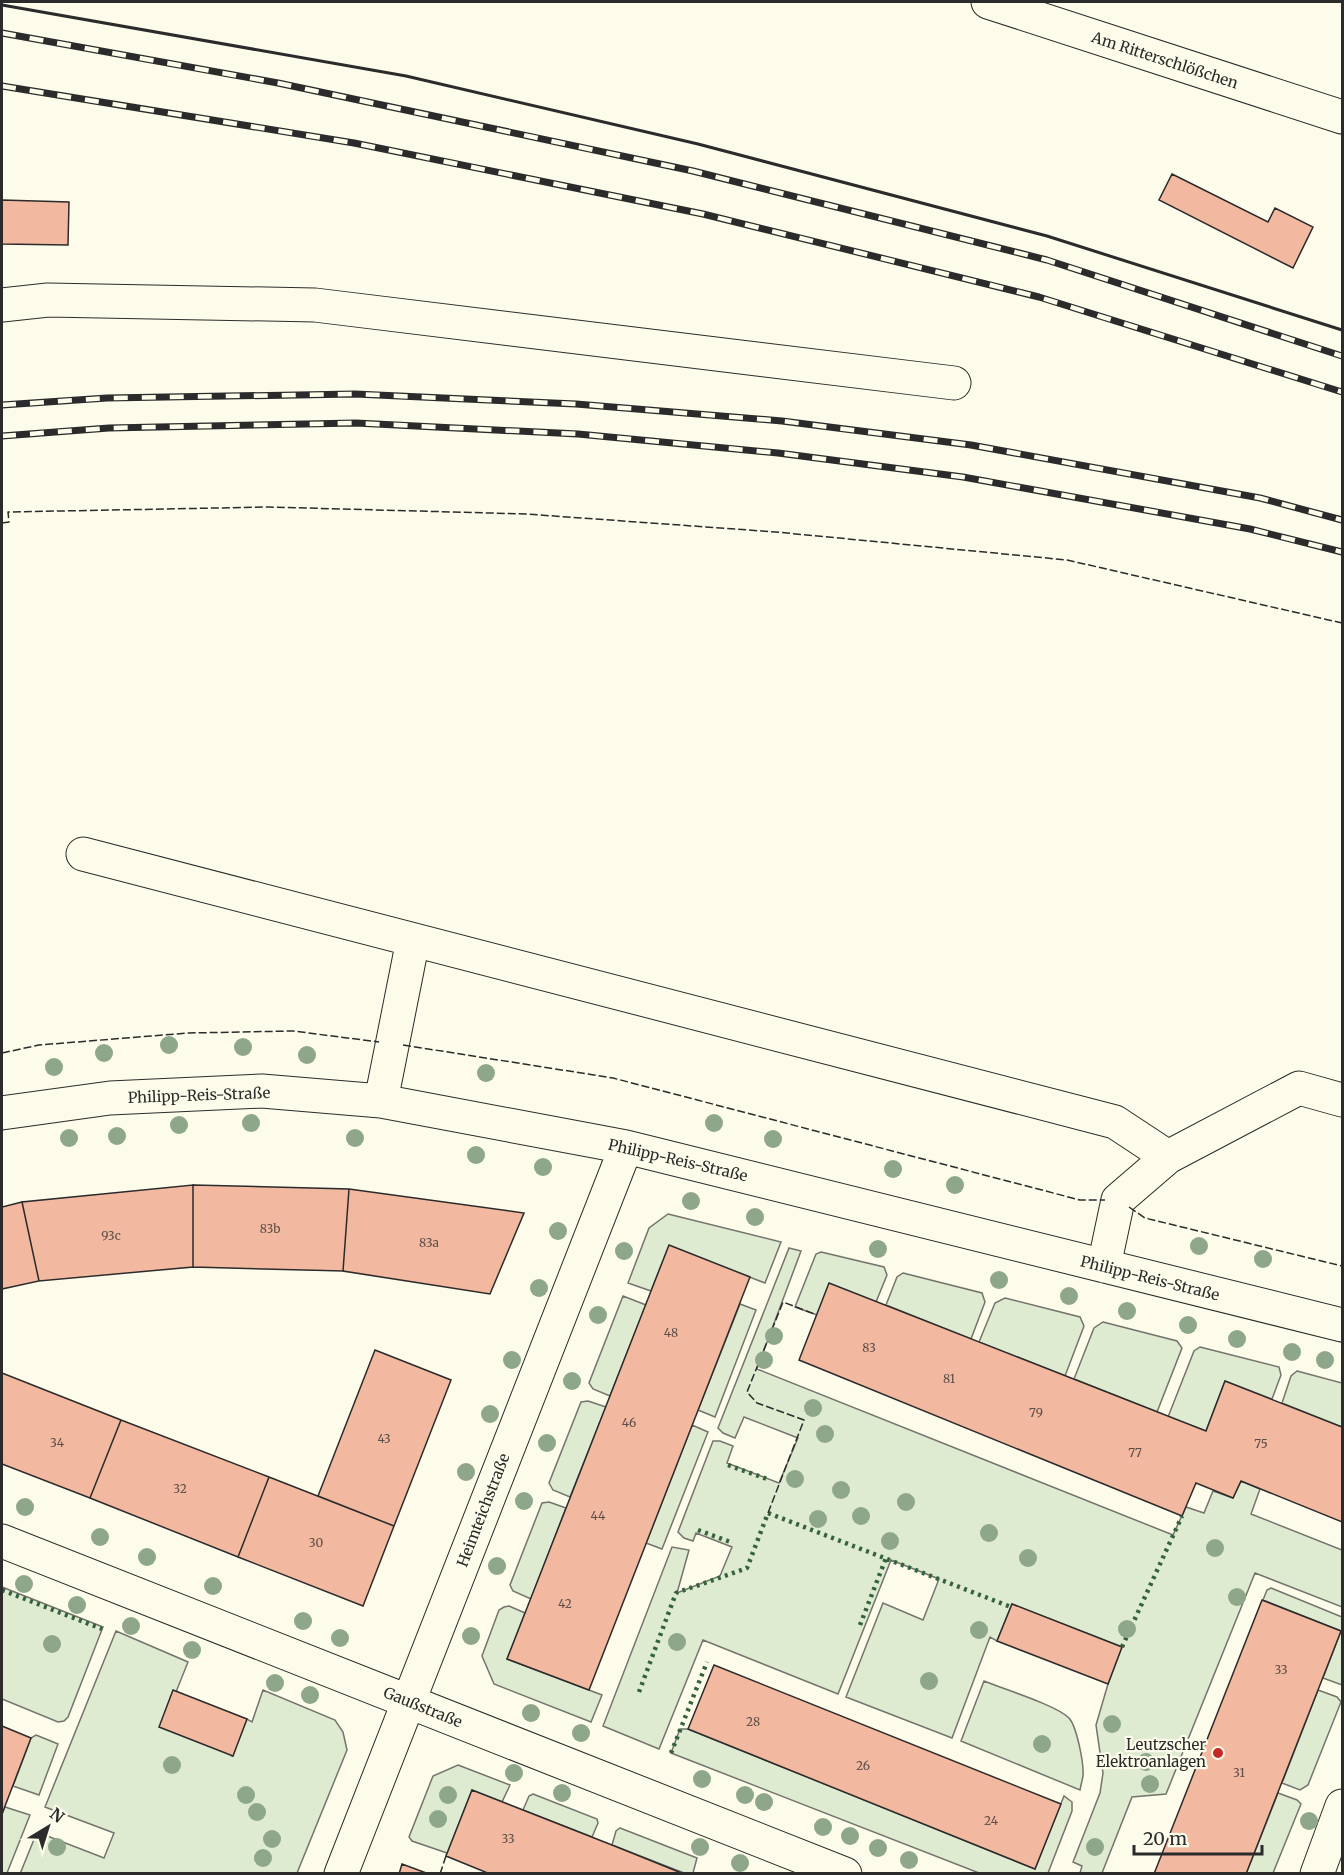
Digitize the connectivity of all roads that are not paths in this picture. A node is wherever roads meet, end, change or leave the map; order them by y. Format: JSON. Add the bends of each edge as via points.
{"nodes":[{"id":1,"x":1006,"y":4,"type":"edge"},
{"id":2,"x":1342,"y":117,"type":"edge"},
{"id":3,"x":2,"y":305,"type":"edge"},
{"id":4,"x":954,"y":383,"type":"dead end"},
{"id":5,"x":83,"y":854,"type":"dead end"},
{"id":6,"x":413,"y":940,"type":"junction"},
{"id":7,"x":1342,"y":1100,"type":"edge"},
{"id":8,"x":381,"y":1101,"type":"junction"},
{"id":9,"x":2,"y":1113,"type":"edge"},
{"id":10,"x":626,"y":1147,"type":"junction"},
{"id":11,"x":1168,"y":1157,"type":"junction"},
{"id":12,"x":1104,"y":1266,"type":"junction"},
{"id":13,"x":1342,"y":1325,"type":"edge"},
{"id":14,"x":2,"y":1541,"type":"edge"},
{"id":15,"x":408,"y":1701,"type":"junction"},
{"id":16,"x":1342,"y":1806,"type":"edge"},
{"id":17,"x":341,"y":1874,"type":"edge"},
{"id":18,"x":845,"y":1874,"type":"edge"},
{"id":19,"x":1317,"y":1874,"type":"edge"}],
"edges":[{"from":1,"to":2,"type":"street","name":"Am Ritterschlößchen"},
{"from":3,"to":4,"type":"street","via":[[48,300],[315,305]]},
{"from":5,"to":6,"type":"street"},
{"from":6,"to":8,"type":"street"},
{"from":6,"to":11,"type":"street","via":[[1115,1122]]},
{"from":7,"to":11,"type":"street","via":[[1299,1088]]},
{"from":8,"to":9,"type":"street","name":"Philipp-Reis-Straße","via":[[262,1091],[110,1098]]},
{"from":8,"to":10,"type":"street","name":"Philipp-Reis-Straße"},
{"from":10,"to":12,"type":"street","name":"Philipp-Reis-Straße"},
{"from":10,"to":15,"type":"street","name":"Heimteichstraße"},
{"from":11,"to":12,"type":"street","via":[[1118,1200]]},
{"from":12,"to":13,"type":"street","name":"Philipp-Reis-Straße"},
{"from":14,"to":15,"type":"street","name":"Gaußstraße"},
{"from":15,"to":17,"type":"street","name":"Heimteichstraße"},
{"from":15,"to":18,"type":"street","name":"Gaußstraße"},
{"from":16,"to":19,"type":"street"}]}
